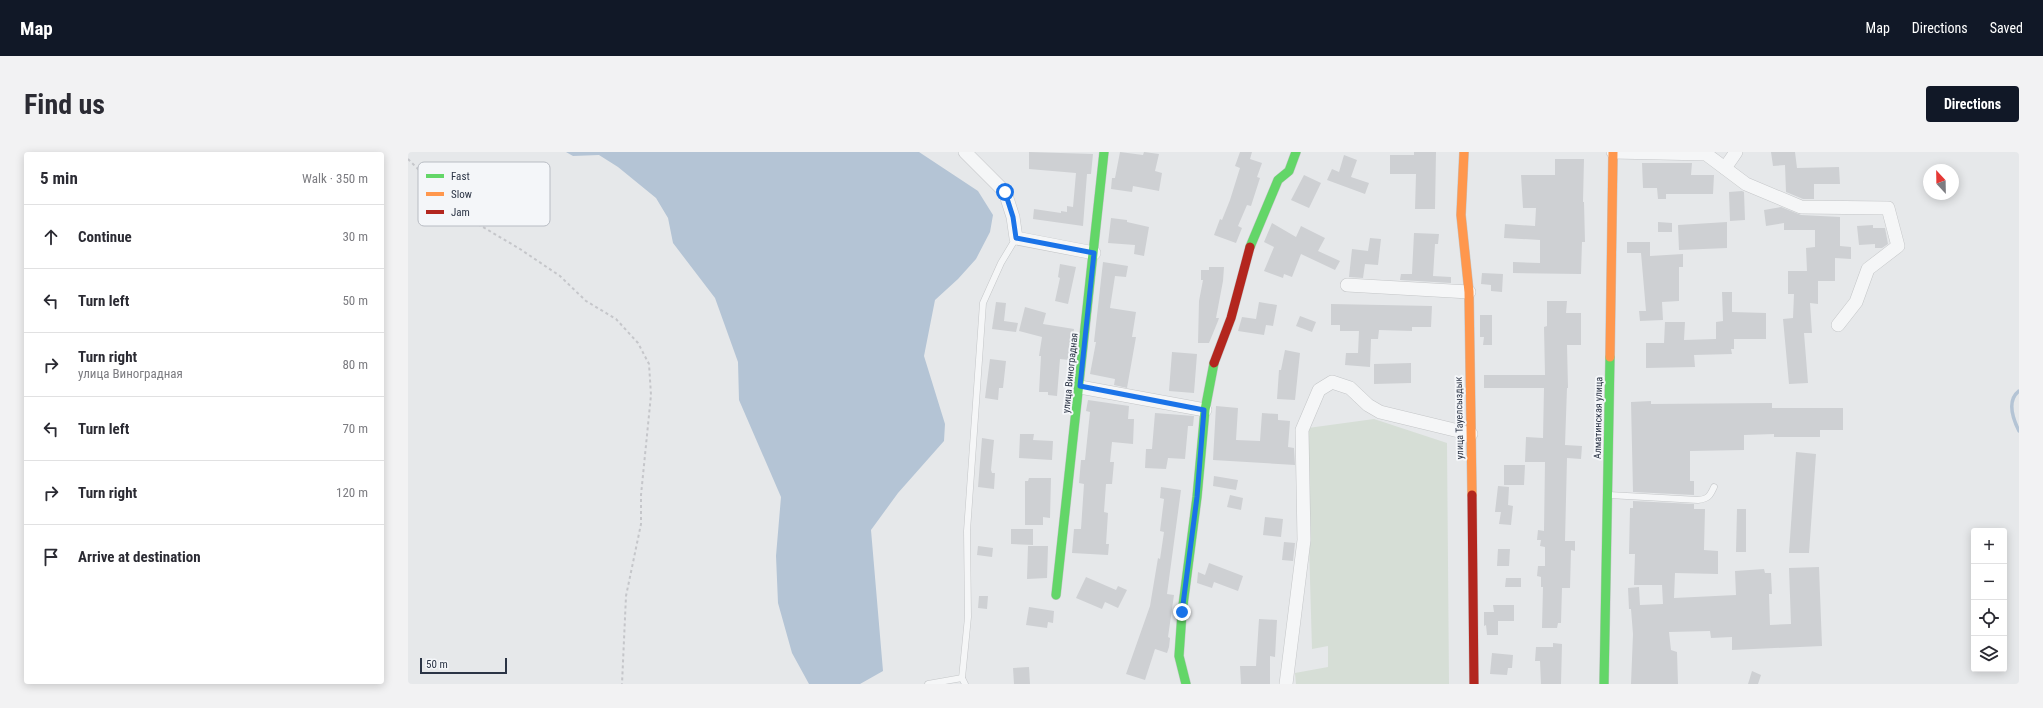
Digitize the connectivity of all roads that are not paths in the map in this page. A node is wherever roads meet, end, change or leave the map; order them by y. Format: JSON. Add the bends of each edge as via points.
{"nodes":[{"id":1,"x":965,"y":152,"type":"edge"},
{"id":2,"x":1104,"y":152,"type":"edge"},
{"id":3,"x":1296,"y":152,"type":"edge"},
{"id":4,"x":1464,"y":152,"type":"edge"},
{"id":5,"x":1613,"y":152,"type":"edge"},
{"id":6,"x":1736,"y":152,"type":"edge"},
{"id":7,"x":1725,"y":168,"type":"junction"},
{"id":8,"x":1016,"y":238,"type":"junction"},
{"id":9,"x":1094,"y":253,"type":"junction"},
{"id":10,"x":1347,"y":285,"type":"dead end"},
{"id":11,"x":1469,"y":292,"type":"junction"},
{"id":12,"x":1838,"y":324,"type":"dead end"},
{"id":13,"x":1080,"y":386,"type":"junction"},
{"id":14,"x":1204,"y":410,"type":"junction"},
{"id":15,"x":1471,"y":434,"type":"junction"},
{"id":16,"x":1714,"y":487,"type":"dead end"},
{"id":17,"x":1607,"y":495,"type":"junction"},
{"id":18,"x":1056,"y":595,"type":"dead end"},
{"id":19,"x":964,"y":681,"type":"edge"},
{"id":20,"x":928,"y":684,"type":"edge"},
{"id":21,"x":1186,"y":684,"type":"edge"},
{"id":22,"x":1286,"y":684,"type":"edge"},
{"id":23,"x":1474,"y":684,"type":"edge"},
{"id":24,"x":1604,"y":684,"type":"edge"}],
"edges":[{"from":1,"to":8,"type":"street","via":[[1005,192]]},
{"from":2,"to":9,"type":"street","name":"улица Виноградная"},
{"from":3,"to":14,"type":"street","via":[[1289,171],[1278,180],[1249,250],[1231,318],[1214,360]]},
{"from":4,"to":11,"type":"street","name":"улица Тауелсыздык","via":[[1461,215]]},
{"from":5,"to":7,"type":"street","via":[[1706,154]]},
{"from":5,"to":17,"type":"street","name":"Алматинская улица"},
{"from":6,"to":7,"type":"street"},
{"from":7,"to":12,"type":"street","via":[[1746,184],[1801,207],[1888,208],[1898,246],[1868,269],[1856,302]]},
{"from":8,"to":9,"type":"street"},
{"from":8,"to":19,"type":"lane","via":[[1001,263],[983,303],[967,531],[968,617]]},
{"from":9,"to":13,"type":"street","name":"улица Виноградная"},
{"from":10,"to":11,"type":"street"},
{"from":11,"to":15,"type":"street","name":"улица Тауелсыздык"},
{"from":13,"to":14,"type":"street"},
{"from":13,"to":18,"type":"street","name":"улица Виноградная"},
{"from":14,"to":21,"type":"street","via":[[1179,656]]},
{"from":15,"to":22,"type":"street","via":[[1380,412],[1368,405],[1350,388],[1332,382],[1319,390],[1302,430],[1304,540]]},
{"from":15,"to":23,"type":"street","name":"улица Тауелсыздык"},
{"from":16,"to":17,"type":"lane","via":[[1710,496],[1698,500]]},
{"from":17,"to":24,"type":"street","name":"Алматинская улица"},
{"from":19,"to":20,"type":"lane"}]}
